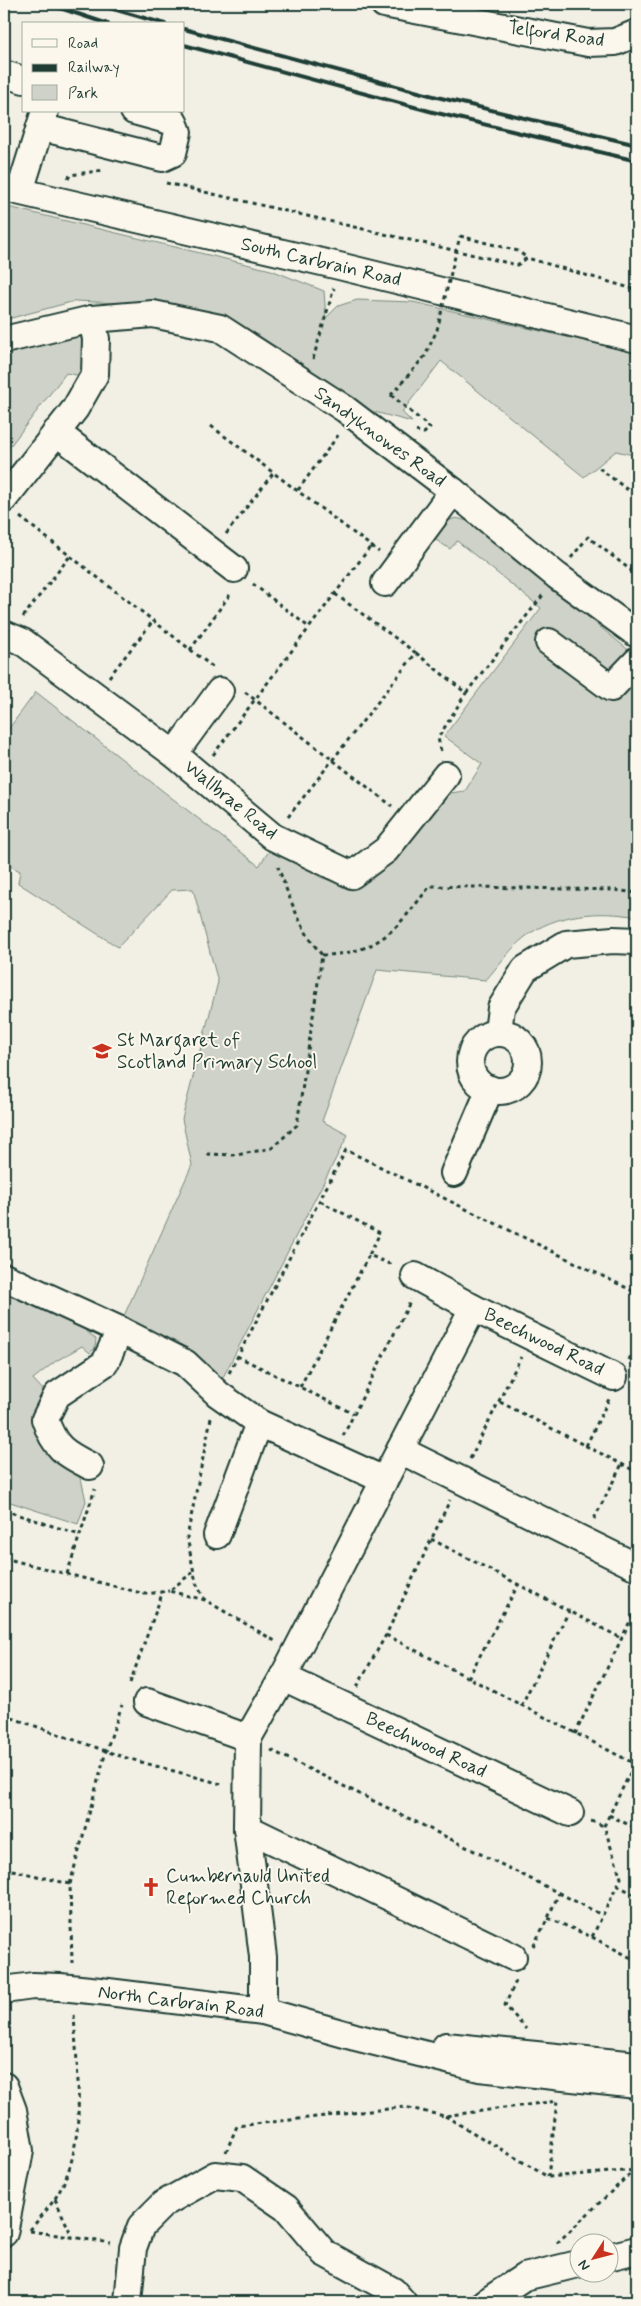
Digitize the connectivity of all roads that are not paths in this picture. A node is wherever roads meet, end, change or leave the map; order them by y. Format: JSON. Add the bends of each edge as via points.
{"nodes":[{"id":1,"x":384,"y":4,"type":"edge"},
{"id":2,"x":477,"y":13,"type":"edge"},
{"id":3,"x":637,"y":33,"type":"edge"},
{"id":4,"x":4,"y":74,"type":"edge"},
{"id":5,"x":22,"y":79,"type":"edge"},
{"id":6,"x":138,"y":112,"type":"edge"},
{"id":7,"x":42,"y":119,"type":"edge"},
{"id":8,"x":16,"y":183,"type":"edge"},
{"id":9,"x":92,"y":319,"type":"junction"},
{"id":10,"x":637,"y":339,"type":"edge"},
{"id":11,"x":4,"y":340,"type":"edge"},
{"id":12,"x":56,"y":432,"type":"junction"},
{"id":13,"x":453,"y":491,"type":"junction"},
{"id":14,"x":11,"y":507,"type":"edge"},
{"id":15,"x":239,"y":573,"type":"road end"},
{"id":16,"x":391,"y":574,"type":"road end"},
{"id":17,"x":637,"y":634,"type":"edge"},
{"id":18,"x":6,"y":635,"type":"edge"},
{"id":19,"x":549,"y":642,"type":"dead end"},
{"id":20,"x":637,"y":662,"type":"edge"},
{"id":21,"x":227,"y":685,"type":"road end"},
{"id":22,"x":174,"y":754,"type":"junction"},
{"id":23,"x":446,"y":775,"type":"road end"},
{"id":24,"x":637,"y":941,"type":"edge"},
{"id":25,"x":498,"y":1032,"type":"junction"},
{"id":26,"x":490,"y":1089,"type":"junction"},
{"id":27,"x":454,"y":1173,"type":"dead end"},
{"id":28,"x":4,"y":1276,"type":"edge"},
{"id":29,"x":418,"y":1278,"type":"road end"},
{"id":30,"x":473,"y":1308,"type":"junction"},
{"id":31,"x":120,"y":1330,"type":"junction"},
{"id":32,"x":614,"y":1377,"type":"dead end"},
{"id":33,"x":259,"y":1423,"type":"junction"},
{"id":34,"x":400,"y":1450,"type":"junction"},
{"id":35,"x":90,"y":1466,"type":"road end"},
{"id":36,"x":384,"y":1480,"type":"junction"},
{"id":37,"x":217,"y":1535,"type":"dead end"},
{"id":38,"x":637,"y":1567,"type":"edge"},
{"id":39,"x":283,"y":1677,"type":"junction"},
{"id":40,"x":133,"y":1697,"type":"road end"},
{"id":41,"x":248,"y":1738,"type":"junction"},
{"id":42,"x":570,"y":1813,"type":"dead end"},
{"id":43,"x":247,"y":1828,"type":"junction"},
{"id":44,"x":520,"y":1962,"type":"road end"},
{"id":45,"x":4,"y":1990,"type":"edge"},
{"id":46,"x":263,"y":2011,"type":"junction"},
{"id":47,"x":356,"y":2037,"type":"junction"},
{"id":48,"x":633,"y":2084,"type":"edge"},
{"id":49,"x":4,"y":2086,"type":"edge"},
{"id":50,"x":12,"y":2234,"type":"edge"},
{"id":51,"x":637,"y":2250,"type":"edge"},
{"id":52,"x":618,"y":2255,"type":"edge"},
{"id":53,"x":568,"y":2266,"type":"edge"},
{"id":54,"x":128,"y":2302,"type":"edge"},
{"id":55,"x":403,"y":2302,"type":"edge"},
{"id":56,"x":486,"y":2302,"type":"edge"}],
"edges":[{"from":1,"to":2,"type":"street","name":"Telford Road"},
{"from":2,"to":3,"type":"street","name":"Telford Road","via":[[588,43],[615,42]]},
{"from":4,"to":5,"type":"street"},
{"from":6,"to":7,"type":"street","via":[[174,122],[178,132],[173,153],[162,158]]},
{"from":7,"to":8,"type":"street"},
{"from":8,"to":10,"type":"street","name":"South Carbrain Road"},
{"from":9,"to":11,"type":"street","name":"Sandyknowes Road"},
{"from":9,"to":12,"type":"street","via":[[96,339],[95,374],[75,409]]},
{"from":9,"to":13,"type":"street","name":"Sandyknowes Road","via":[[153,314],[220,328],[306,382]]},
{"from":12,"to":14,"type":"street"},
{"from":12,"to":15,"type":"street"},
{"from":13,"to":16,"type":"street"},
{"from":13,"to":17,"type":"street","name":"Sandyknowes Road","via":[[557,576]]},
{"from":18,"to":22,"type":"street","name":"Wallbrae Road","via":[[23,642]]},
{"from":19,"to":20,"type":"street","via":[[611,688]]},
{"from":21,"to":22,"type":"street"},
{"from":22,"to":23,"type":"street","name":"Wallbrae Road","via":[[273,837],[352,875],[386,850]]},
{"from":24,"to":25,"type":"street","via":[[566,944],[525,969],[501,1008]]},
{"from":25,"to":26,"type":"street","via":[[481,1039],[470,1055],[472,1073],[477,1082]]},
{"from":25,"to":26,"type":"street","via":[[516,1039],[527,1054],[528,1064],[526,1073],[513,1087]]},
{"from":26,"to":27,"type":"street"},
{"from":28,"to":31,"type":"street"},
{"from":29,"to":30,"type":"street","name":"Beechwood Road"},
{"from":30,"to":32,"type":"street","name":"Beechwood Road"},
{"from":30,"to":34,"type":"street","name":"Beechwood Road"},
{"from":31,"to":33,"type":"street","via":[[185,1363],[218,1394]]},
{"from":31,"to":35,"type":"street","via":[[105,1362],[57,1395],[45,1419],[51,1437],[64,1453]]},
{"from":33,"to":36,"type":"street"},
{"from":33,"to":37,"type":"street"},
{"from":34,"to":36,"type":"street","name":"Beechwood Road"},
{"from":34,"to":38,"type":"street"},
{"from":36,"to":39,"type":"street","name":"Beechwood Road"},
{"from":39,"to":41,"type":"street","name":"Beechwood Road"},
{"from":39,"to":42,"type":"street","name":"Beechwood Road"},
{"from":40,"to":41,"type":"street"},
{"from":41,"to":43,"type":"street","name":"Beechwood Road"},
{"from":43,"to":44,"type":"street"},
{"from":43,"to":46,"type":"street","name":"Beechwood Road","via":[[263,1957]]},
{"from":45,"to":46,"type":"street","name":"North Carbrain Road","bridge":true,"via":[[33,1986],[69,1987]]},
{"from":46,"to":47,"type":"street","name":"North Carbrain Road"},
{"from":47,"to":48,"type":"street","name":"North Carbrain Road","via":[[479,2068]]},
{"from":47,"to":48,"type":"street","name":"North Carbrain Road","via":[[587,2060]]},
{"from":49,"to":50,"type":"street","via":[[13,2110],[20,2151]]},
{"from":51,"to":52,"type":"street"},
{"from":53,"to":56,"type":"street","via":[[524,2277]]},
{"from":54,"to":55,"type":"street","via":[[133,2248],[141,2226],[163,2204],[215,2175],[242,2178],[286,2208],[324,2252],[394,2291]]}]}
